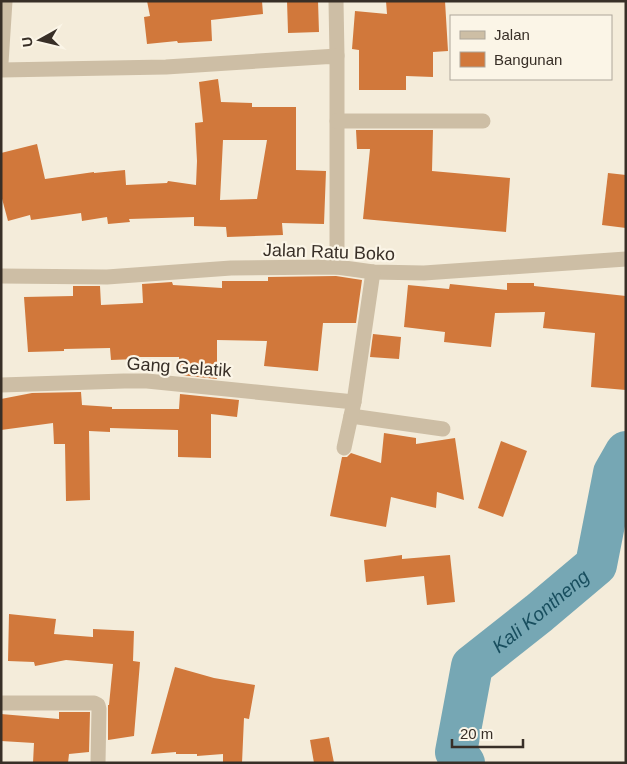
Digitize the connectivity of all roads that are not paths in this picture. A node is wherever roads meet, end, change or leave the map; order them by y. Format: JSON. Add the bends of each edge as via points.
{"nodes":[{"id":1,"x":5,"y":1,"type":"edge"},
{"id":2,"x":336,"y":1,"type":"edge"},
{"id":3,"x":337,"y":56,"type":"junction"},
{"id":4,"x":1,"y":63,"type":"edge"},
{"id":5,"x":1,"y":70,"type":"edge"},
{"id":6,"x":336,"y":121,"type":"junction"},
{"id":7,"x":483,"y":121,"type":"dead end"},
{"id":8,"x":626,"y":259,"type":"edge"},
{"id":9,"x":337,"y":267,"type":"junction"},
{"id":10,"x":373,"y":272,"type":"junction"},
{"id":11,"x":1,"y":276,"type":"edge"},
{"id":12,"x":1,"y":385,"type":"edge"},
{"id":13,"x":352,"y":409,"type":"junction"},
{"id":14,"x":443,"y":429,"type":"dead end"},
{"id":15,"x":344,"y":448,"type":"dead end"},
{"id":16,"x":1,"y":703,"type":"edge"},
{"id":17,"x":98,"y":763,"type":"edge"}],
"edges":[{"from":1,"to":4,"type":"street"},
{"from":2,"to":3,"type":"street"},
{"from":3,"to":5,"type":"street","via":[[166,67]]},
{"from":3,"to":6,"type":"street"},
{"from":6,"to":7,"type":"street"},
{"from":6,"to":9,"type":"street"},
{"from":8,"to":10,"type":"street","name":"Jalan Ratu Boko","via":[[424,273]]},
{"from":9,"to":10,"type":"street","name":"Jalan Ratu Boko"},
{"from":9,"to":11,"type":"street","name":"Jalan Ratu Boko","via":[[231,268],[107,277]]},
{"from":10,"to":13,"type":"street"},
{"from":12,"to":13,"type":"street","name":"Gang Gelatik","via":[[147,381]]},
{"from":13,"to":14,"type":"street","name":"Gang Gelatik"},
{"from":13,"to":15,"type":"street"},
{"from":16,"to":17,"type":"street","via":[[98,705]]}]}
